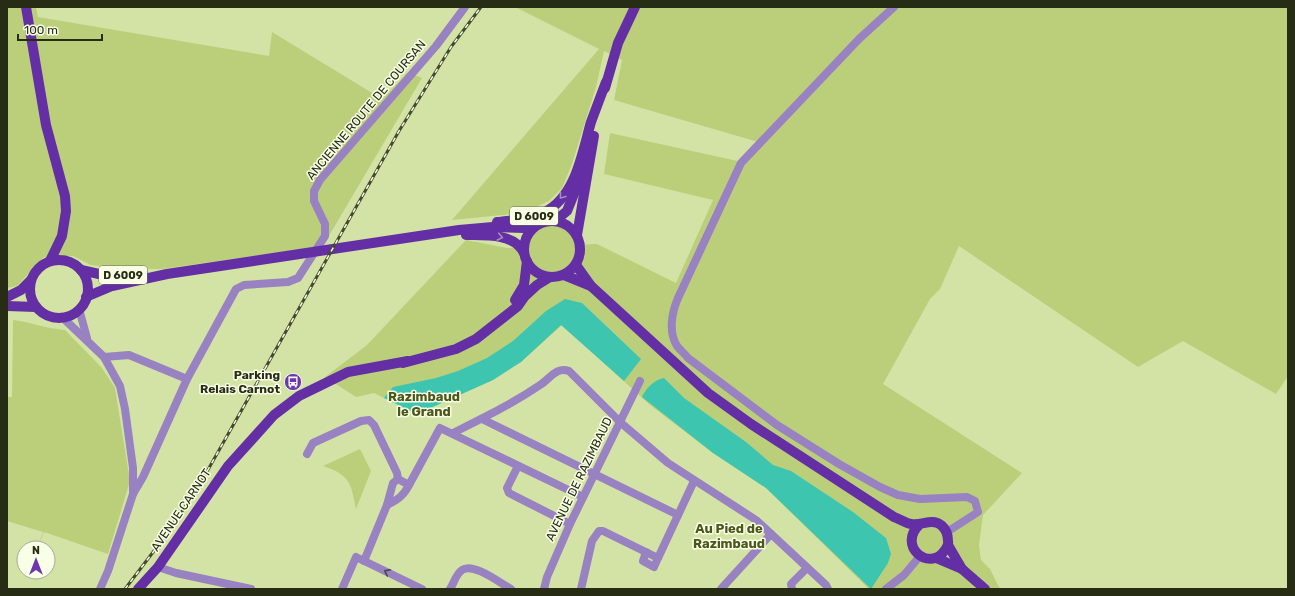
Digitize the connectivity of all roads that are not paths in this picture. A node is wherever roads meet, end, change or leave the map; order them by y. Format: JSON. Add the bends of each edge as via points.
{"nodes":[{"id":1,"x":26,"y":7,"type":"edge"},
{"id":2,"x":465,"y":7,"type":"edge"},
{"id":3,"x":635,"y":7,"type":"edge"},
{"id":4,"x":894,"y":7,"type":"edge"},
{"id":5,"x":606,"y":82,"type":"junction"},
{"id":6,"x":590,"y":156,"type":"junction"},
{"id":7,"x":555,"y":221,"type":"junction"},
{"id":8,"x":535,"y":226,"type":"junction"},
{"id":9,"x":433,"y":235,"type":"junction"},
{"id":10,"x":577,"y":235,"type":"junction"},
{"id":11,"x":62,"y":236,"type":"junction"},
{"id":12,"x":379,"y":243,"type":"junction"},
{"id":13,"x":525,"y":257,"type":"junction"},
{"id":14,"x":50,"y":261,"type":"junction"},
{"id":15,"x":69,"y":262,"type":"junction"},
{"id":16,"x":576,"y":265,"type":"junction"},
{"id":17,"x":81,"y":270,"type":"junction"},
{"id":18,"x":167,"y":274,"type":"junction"},
{"id":19,"x":564,"y":275,"type":"junction"},
{"id":20,"x":550,"y":277,"type":"junction"},
{"id":21,"x":31,"y":280,"type":"junction"},
{"id":22,"x":591,"y":286,"type":"junction"},
{"id":23,"x":7,"y":297,"type":"edge"},
{"id":24,"x":86,"y":297,"type":"junction"},
{"id":25,"x":7,"y":306,"type":"edge"},
{"id":26,"x":36,"y":307,"type":"junction"},
{"id":27,"x":79,"y":309,"type":"junction"},
{"id":28,"x":62,"y":317,"type":"junction"},
{"id":29,"x":503,"y":318,"type":"junction"},
{"id":30,"x":87,"y":339,"type":"junction"},
{"id":31,"x":104,"y":356,"type":"junction"},
{"id":32,"x":187,"y":379,"type":"junction"},
{"id":33,"x":640,"y":381,"type":"dead end"},
{"id":34,"x":482,"y":419,"type":"junction"},
{"id":35,"x":620,"y":422,"type":"junction"},
{"id":36,"x":453,"y":433,"type":"junction"},
{"id":37,"x":307,"y":454,"type":"dead end"},
{"id":38,"x":518,"y":466,"type":"junction"},
{"id":39,"x":594,"y":474,"type":"junction"},
{"id":40,"x":398,"y":479,"type":"junction"},
{"id":41,"x":694,"y":481,"type":"junction"},
{"id":42,"x":409,"y":485,"type":"junction"},
{"id":43,"x":133,"y":494,"type":"junction"},
{"id":44,"x":583,"y":497,"type":"junction"},
{"id":45,"x":387,"y":505,"type":"junction"},
{"id":46,"x":678,"y":516,"type":"junction"},
{"id":47,"x":894,"y":516,"type":"junction"},
{"id":48,"x":570,"y":524,"type":"junction"},
{"id":49,"x":920,"y":524,"type":"junction"},
{"id":50,"x":947,"y":532,"type":"junction"},
{"id":51,"x":770,"y":534,"type":"junction"},
{"id":52,"x":911,"y":543,"type":"junction"},
{"id":53,"x":948,"y":545,"type":"junction"},
{"id":54,"x":920,"y":556,"type":"junction"},
{"id":55,"x":936,"y":558,"type":"junction"},
{"id":56,"x":364,"y":561,"type":"junction"},
{"id":57,"x":158,"y":567,"type":"junction"},
{"id":58,"x":807,"y":568,"type":"junction"},
{"id":59,"x":962,"y":569,"type":"junction"},
{"id":60,"x":230,"y":586,"type":"edge"},
{"id":61,"x":100,"y":589,"type":"edge"},
{"id":62,"x":138,"y":589,"type":"edge"},
{"id":63,"x":252,"y":589,"type":"edge"},
{"id":64,"x":342,"y":589,"type":"edge"},
{"id":65,"x":422,"y":589,"type":"edge"},
{"id":66,"x":450,"y":589,"type":"edge"},
{"id":67,"x":511,"y":589,"type":"edge"},
{"id":68,"x":544,"y":589,"type":"edge"},
{"id":69,"x":581,"y":589,"type":"edge"},
{"id":70,"x":721,"y":589,"type":"edge"},
{"id":71,"x":792,"y":589,"type":"edge"},
{"id":72,"x":828,"y":589,"type":"edge"},
{"id":73,"x":886,"y":589,"type":"edge"},
{"id":74,"x":984,"y":589,"type":"edge"}],
"edges":[{"from":1,"to":11,"type":"main road","via":[[46,125],[65,196],[66,211]]},
{"from":2,"to":32,"type":"street","name":"ANCIENNE ROUTE DE COURSAN","via":[[436,46],[320,180],[314,192],[314,201],[325,224],[325,236],[305,269],[298,278],[288,282],[244,285],[236,290]]},
{"from":3,"to":5,"type":"main road","number":"D 6009","via":[[618,43]]},
{"from":4,"to":50,"type":"street","via":[[859,39],[741,163],[672,312],[672,325],[676,345],[688,358],[760,413],[839,464],[898,495],[920,499],[967,497],[975,501],[978,512]]},
{"from":5,"to":6,"type":"main road","number":"D 6009"},
{"from":5,"to":12,"type":"main road","number":"D 6009","one_way":true,"via":[[570,186],[550,209],[528,218],[424,232]]},
{"from":6,"to":7,"type":"main road","number":"D 6009","via":[[567,211]]},
{"from":6,"to":10,"type":"main road","number":"D 6009"},
{"from":7,"to":8,"type":"main road"},
{"from":7,"to":10,"type":"main road","via":[[568,226]]},
{"from":8,"to":9,"type":"main road","number":"D 6009","via":[[493,227]]},
{"from":8,"to":13,"type":"main road","via":[[527,237]]},
{"from":9,"to":12,"type":"main road","number":"D 6009"},
{"from":9,"to":13,"type":"main road","number":"D 6009","one_way":true,"via":[[500,237],[518,244]]},
{"from":10,"to":16,"type":"main road","via":[[581,250]]},
{"from":11,"to":14,"type":"main road"},
{"from":11,"to":15,"type":"main road"},
{"from":12,"to":18,"type":"main road","number":"D 6009"},
{"from":13,"to":20,"type":"main road","via":[[537,273]]},
{"from":13,"to":29,"type":"main road","via":[[524,285]]},
{"from":14,"to":15,"type":"main road"},
{"from":14,"to":21,"type":"main road","via":[[38,268]]},
{"from":15,"to":17,"type":"main road"},
{"from":16,"to":19,"type":"main road"},
{"from":16,"to":22,"type":"main road"},
{"from":17,"to":18,"type":"main road","number":"D 6009","via":[[121,276]]},
{"from":17,"to":24,"type":"main road","via":[[88,288]]},
{"from":18,"to":24,"type":"main road","number":"D 6009","via":[[112,286]]},
{"from":19,"to":20,"type":"main road"},
{"from":19,"to":22,"type":"main road"},
{"from":20,"to":29,"type":"main road","name":"AVENUE CARNOT","via":[[537,285]]},
{"from":21,"to":23,"type":"main road","via":[[21,290]]},
{"from":21,"to":26,"type":"main road","via":[[30,294]]},
{"from":22,"to":47,"type":"main road","via":[[708,392],[751,424]]},
{"from":24,"to":27,"type":"main road"},
{"from":25,"to":26,"type":"main road"},
{"from":26,"to":28,"type":"main road","via":[[52,317]]},
{"from":27,"to":28,"type":"main road","via":[[71,315]]},
{"from":27,"to":30,"type":"street"},
{"from":28,"to":30,"type":"street"},
{"from":29,"to":57,"type":"main road","name":"AVENUE CARNOT","via":[[476,339],[456,349],[348,372],[299,396],[274,415],[228,466]]},
{"from":30,"to":31,"type":"street"},
{"from":31,"to":32,"type":"street","via":[[129,355]]},
{"from":31,"to":43,"type":"street","via":[[120,386],[125,409],[133,468]]},
{"from":32,"to":43,"type":"street","name":"ANCIENNE ROUTE DE COURSAN"},
{"from":33,"to":35,"type":"street","name":"AVENUE DE RAZIMBAUD"},
{"from":34,"to":35,"type":"street","via":[[509,406],[546,381],[556,371],[565,369]]},
{"from":34,"to":36,"type":"street"},
{"from":34,"to":39,"type":"street"},
{"from":35,"to":39,"type":"street","name":"AVENUE DE RAZIMBAUD"},
{"from":35,"to":41,"type":"street","via":[[668,463]]},
{"from":36,"to":38,"type":"street"},
{"from":36,"to":42,"type":"street","via":[[440,428]]},
{"from":37,"to":40,"type":"street","via":[[313,443],[368,420],[374,425]]},
{"from":38,"to":44,"type":"street"},
{"from":38,"to":48,"type":"street","via":[[507,488],[508,493]]},
{"from":39,"to":44,"type":"street","name":"AVENUE DE RAZIMBAUD"},
{"from":39,"to":46,"type":"street"},
{"from":40,"to":42,"type":"street"},
{"from":40,"to":45,"type":"street","via":[[393,483]]},
{"from":41,"to":46,"type":"street"},
{"from":41,"to":51,"type":"street","via":[[756,520]]},
{"from":42,"to":45,"type":"street","via":[[405,494],[396,502]]},
{"from":43,"to":61,"type":"street"},
{"from":44,"to":48,"type":"street","name":"AVENUE DE RAZIMBAUD"},
{"from":45,"to":56,"type":"street"},
{"from":46,"to":69,"type":"street","via":[[658,558],[603,531],[599,532],[592,541]]},
{"from":47,"to":49,"type":"main road","via":[[912,524]]},
{"from":47,"to":52,"type":"main road","via":[[907,532]]},
{"from":48,"to":68,"type":"street","name":"AVENUE DE RAZIMBAUD"},
{"from":49,"to":50,"type":"main road","via":[[935,522]]},
{"from":49,"to":52,"type":"main road","via":[[911,536]]},
{"from":50,"to":53,"type":"main road"},
{"from":51,"to":58,"type":"street"},
{"from":51,"to":70,"type":"street"},
{"from":52,"to":54,"type":"main road","via":[[914,551]]},
{"from":53,"to":55,"type":"main road","via":[[943,554]]},
{"from":53,"to":59,"type":"main road"},
{"from":54,"to":55,"type":"main road"},
{"from":54,"to":73,"type":"street","via":[[904,575]]},
{"from":55,"to":59,"type":"main road"},
{"from":56,"to":64,"type":"street","via":[[356,557]]},
{"from":65,"to":56,"type":"street","one_way":true},
{"from":57,"to":60,"type":"street"},
{"from":57,"to":62,"type":"main road","name":"AVENUE CARNOT"},
{"from":58,"to":71,"type":"street","via":[[791,584]]},
{"from":58,"to":72,"type":"street"},
{"from":59,"to":74,"type":"main road"},
{"from":60,"to":63,"type":"street"},
{"from":66,"to":67,"type":"street","via":[[458,574],[469,567],[476,568]]}]}
